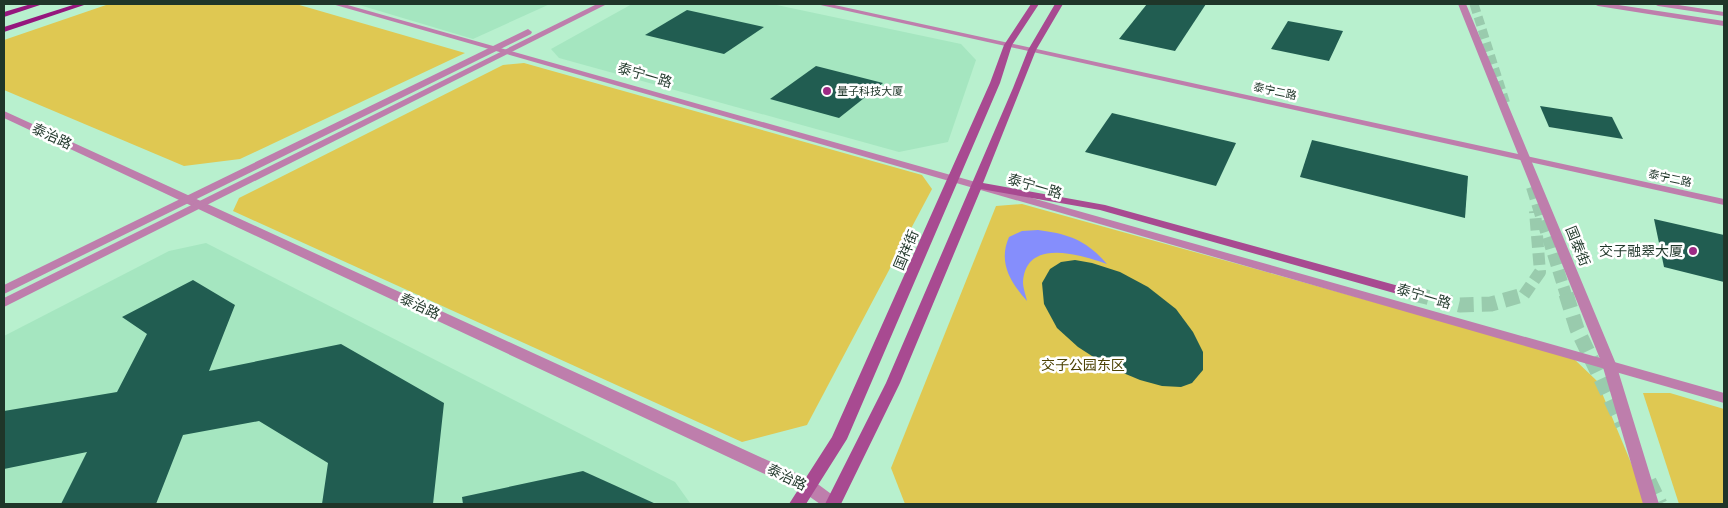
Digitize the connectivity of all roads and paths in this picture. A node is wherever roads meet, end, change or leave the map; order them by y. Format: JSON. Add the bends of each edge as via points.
{"nodes":[{"id":1,"x":39,"y":4,"type":"edge"},
{"id":2,"x":83,"y":4,"type":"edge"},
{"id":3,"x":336,"y":4,"type":"edge"},
{"id":4,"x":587,"y":4,"type":"edge"},
{"id":5,"x":603,"y":4,"type":"edge"},
{"id":6,"x":820,"y":4,"type":"edge"},
{"id":7,"x":1035,"y":4,"type":"edge"},
{"id":8,"x":1059,"y":4,"type":"edge"},
{"id":9,"x":1462,"y":4,"type":"edge"},
{"id":10,"x":1598,"y":4,"type":"edge"},
{"id":11,"x":1658,"y":4,"type":"edge"},
{"id":12,"x":1724,"y":14,"type":"edge"},
{"id":13,"x":4,"y":15,"type":"edge"},
{"id":14,"x":1724,"y":24,"type":"edge"},
{"id":15,"x":4,"y":30,"type":"edge"},
{"id":16,"x":1008,"y":45,"type":"junction"},
{"id":17,"x":494,"y":48,"type":"junction"},
{"id":18,"x":1032,"y":50,"type":"junction"},
{"id":19,"x":507,"y":52,"type":"junction"},
{"id":20,"x":4,"y":114,"type":"edge"},
{"id":21,"x":1527,"y":159,"type":"junction"},
{"id":22,"x":953,"y":178,"type":"junction"},
{"id":23,"x":977,"y":185,"type":"junction"},
{"id":24,"x":195,"y":202,"type":"junction"},
{"id":25,"x":1724,"y":202,"type":"edge"},
{"id":26,"x":4,"y":290,"type":"edge"},
{"id":27,"x":1401,"y":291,"type":"tunnel mouth"},
{"id":28,"x":4,"y":303,"type":"edge"},
{"id":29,"x":1609,"y":364,"type":"junction"},
{"id":30,"x":1724,"y":398,"type":"edge"},
{"id":31,"x":809,"y":487,"type":"junction"},
{"id":32,"x":796,"y":504,"type":"edge"},
{"id":33,"x":832,"y":504,"type":"edge"},
{"id":34,"x":1651,"y":504,"type":"edge"}],
"edges":[{"from":1,"to":13,"type":"main road"},
{"from":2,"to":15,"type":"main road"},
{"from":3,"to":17,"type":"street","name":"泰宁一路"},
{"from":4,"to":17,"type":"street"},
{"from":5,"to":19,"type":"street"},
{"from":6,"to":16,"type":"street","name":"泰宁二路"},
{"from":7,"to":16,"type":"main road","name":"国祥街"},
{"from":8,"to":18,"type":"main road"},
{"from":9,"to":21,"type":"street","name":"国泰街"},
{"from":10,"to":14,"type":"street"},
{"from":11,"to":12,"type":"street"},
{"from":16,"to":18,"type":"street","name":"泰宁二路"},
{"from":16,"to":22,"type":"main road","name":"国祥街"},
{"from":17,"to":19,"type":"street","name":"泰宁一路"},
{"from":17,"to":24,"type":"street"},
{"from":18,"to":21,"type":"street","name":"泰宁二路"},
{"from":18,"to":23,"type":"main road"},
{"from":19,"to":22,"type":"street","name":"泰宁一路"},
{"from":19,"to":24,"type":"street"},
{"from":20,"to":24,"type":"street","name":"泰治路"},
{"from":21,"to":25,"type":"street","name":"泰宁二路"},
{"from":21,"to":29,"type":"street","name":"国泰街"},
{"from":22,"to":23,"type":"street","name":"泰宁一路"},
{"from":22,"to":31,"type":"main road","name":"国祥街","via":[[839,439]]},
{"from":23,"to":27,"type":"main road","via":[[1101,207]]},
{"from":23,"to":29,"type":"street","name":"泰宁一路"},
{"from":23,"to":33,"type":"main road","via":[[893,383]]},
{"from":24,"to":26,"type":"street"},
{"from":24,"to":28,"type":"street"},
{"from":24,"to":31,"type":"street","name":"泰治路"},
{"from":29,"to":30,"type":"street","name":"泰宁一路"},
{"from":29,"to":34,"type":"street","name":"国泰街"},
{"from":31,"to":32,"type":"main road","name":"国祥街"},
{"from":31,"to":33,"type":"street","name":"泰治路"}]}
